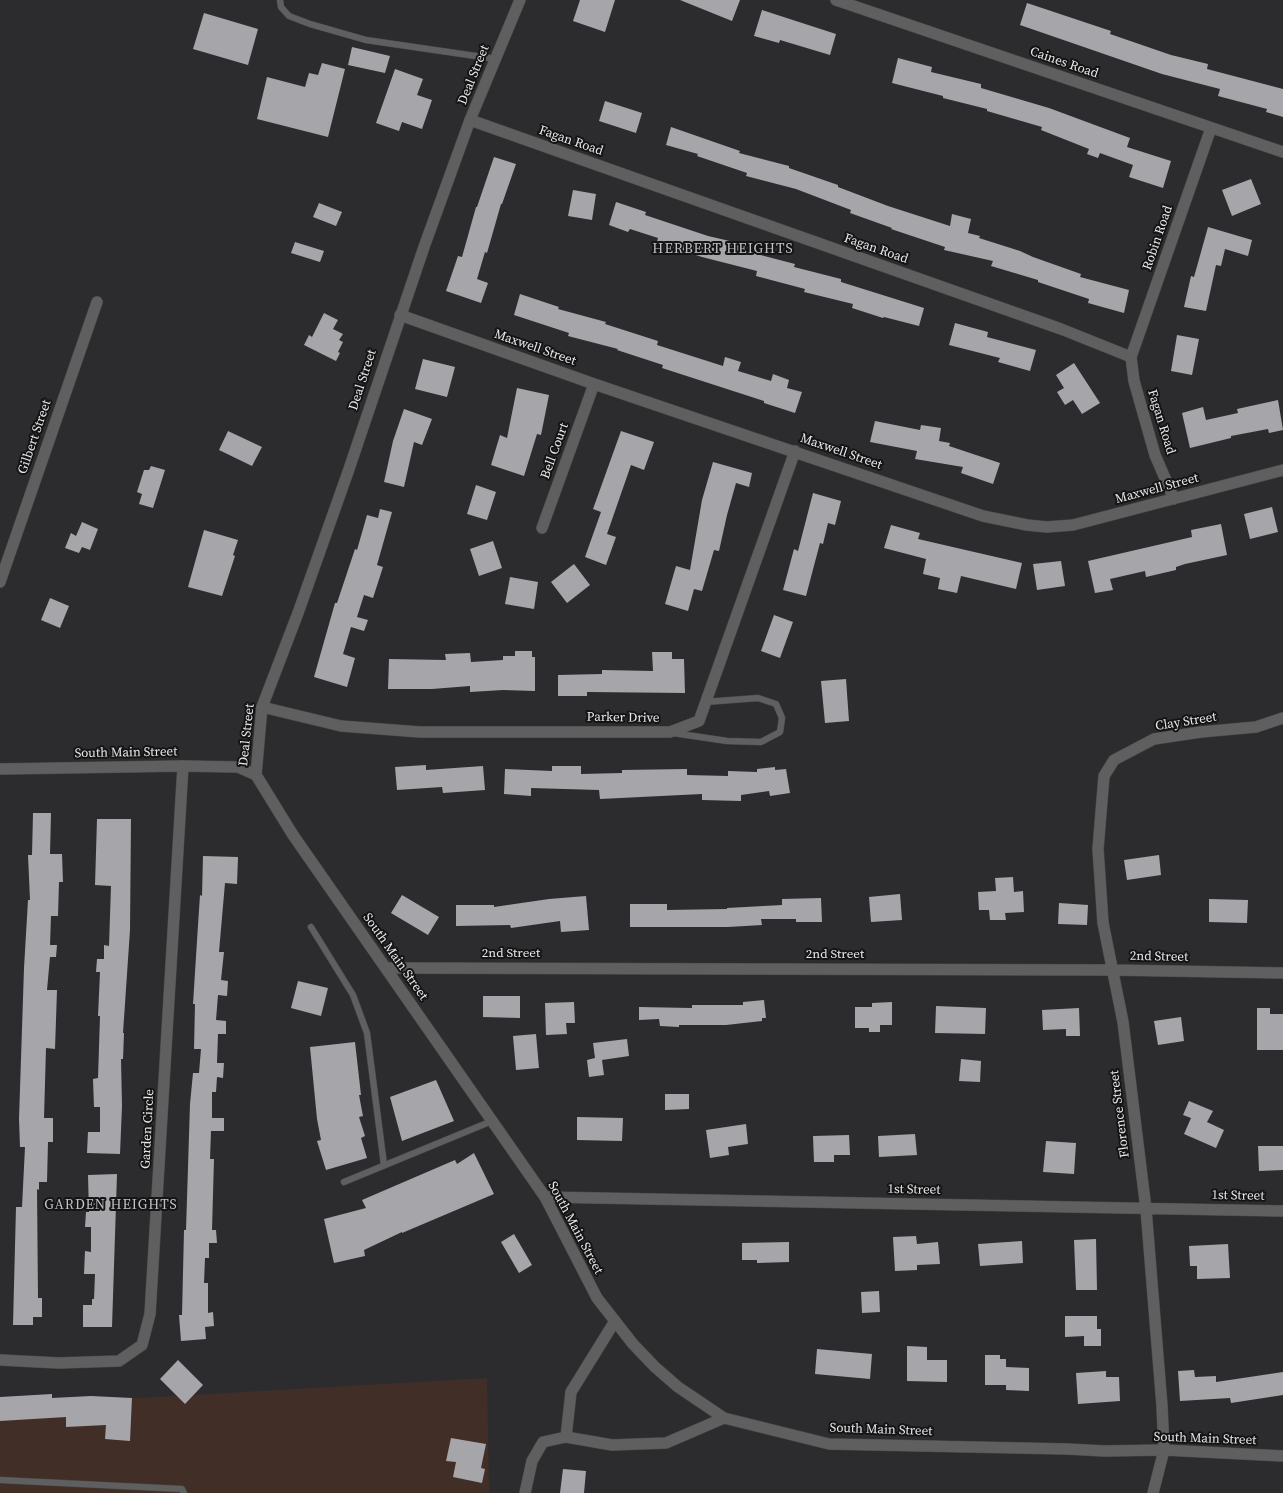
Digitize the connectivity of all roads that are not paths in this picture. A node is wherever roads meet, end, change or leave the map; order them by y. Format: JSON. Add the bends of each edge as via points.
{"nodes":[{"id":1,"x":280,"y":0,"type":"edge"},
{"id":2,"x":520,"y":0,"type":"edge"},
{"id":3,"x":836,"y":0,"type":"edge"},
{"id":4,"x":496,"y":58,"type":"junction"},
{"id":5,"x":470,"y":120,"type":"junction"},
{"id":6,"x":1211,"y":128,"type":"junction"},
{"id":7,"x":1283,"y":152,"type":"edge"},
{"id":8,"x":96,"y":302,"type":"dead end"},
{"id":9,"x":400,"y":315,"type":"junction"},
{"id":10,"x":1131,"y":358,"type":"junction"},
{"id":11,"x":594,"y":384,"type":"junction"},
{"id":12,"x":795,"y":451,"type":"junction"},
{"id":13,"x":1283,"y":470,"type":"edge"},
{"id":14,"x":1174,"y":499,"type":"junction"},
{"id":15,"x":542,"y":528,"type":"dead end"},
{"id":16,"x":0,"y":582,"type":"edge"},
{"id":17,"x":705,"y":702,"type":"junction"},
{"id":18,"x":262,"y":707,"type":"junction"},
{"id":19,"x":1283,"y":718,"type":"edge"},
{"id":20,"x":670,"y":732,"type":"junction"},
{"id":21,"x":184,"y":766,"type":"junction"},
{"id":22,"x":0,"y":769,"type":"edge"},
{"id":23,"x":256,"y":775,"type":"junction"},
{"id":24,"x":1104,"y":776,"type":"joint"},
{"id":25,"x":310,"y":927,"type":"dead end"},
{"id":26,"x":386,"y":968,"type":"junction"},
{"id":27,"x":1112,"y":970,"type":"junction"},
{"id":28,"x":1283,"y":973,"type":"edge"},
{"id":29,"x":492,"y":1121,"type":"junction"},
{"id":30,"x":384,"y":1165,"type":"junction"},
{"id":31,"x":344,"y":1182,"type":"dead end"},
{"id":32,"x":545,"y":1197,"type":"junction"},
{"id":33,"x":1146,"y":1209,"type":"junction"},
{"id":34,"x":1283,"y":1211,"type":"edge"},
{"id":35,"x":614,"y":1321,"type":"junction"},
{"id":36,"x":0,"y":1360,"type":"edge"},
{"id":37,"x":724,"y":1418,"type":"junction"},
{"id":38,"x":566,"y":1437,"type":"junction"},
{"id":39,"x":1164,"y":1450,"type":"junction"},
{"id":40,"x":1283,"y":1456,"type":"edge"},
{"id":41,"x":0,"y":1480,"type":"edge"},
{"id":42,"x":184,"y":1493,"type":"edge"},
{"id":43,"x":525,"y":1493,"type":"edge"},
{"id":44,"x":1153,"y":1493,"type":"edge"}],
"edges":[{"from":1,"to":4,"type":"lane","via":[[281,7],[289,16],[366,40]]},
{"from":2,"to":4,"type":"street","name":"Deal Street"},
{"from":3,"to":6,"type":"street","name":"Caines Road"},
{"from":4,"to":5,"type":"street","name":"Deal Street"},
{"from":5,"to":9,"type":"street","name":"Deal Street"},
{"from":5,"to":10,"type":"street","name":"Fagan Road","via":[[1054,327]]},
{"from":6,"to":7,"type":"street","name":"Caines Road"},
{"from":6,"to":10,"type":"street","name":"Robin Road"},
{"from":8,"to":16,"type":"street","name":"Gilbert Street"},
{"from":9,"to":11,"type":"street","name":"Maxwell Street"},
{"from":9,"to":18,"type":"street","name":"Deal Street","via":[[322,546]]},
{"from":10,"to":14,"type":"street","name":"Fagan Road","via":[[1134,381],[1155,455]]},
{"from":11,"to":12,"type":"street","name":"Maxwell Street"},
{"from":11,"to":15,"type":"street","name":"Bell Court"},
{"from":12,"to":14,"type":"street","name":"Maxwell Street","via":[[983,516],[1027,525],[1073,525]]},
{"from":12,"to":17,"type":"street","name":"Parker Drive"},
{"from":13,"to":14,"type":"street","name":"Maxwell Street"},
{"from":17,"to":20,"type":"street","name":"Parker Drive","via":[[699,721]]},
{"from":17,"to":20,"type":"lane","via":[[758,698],[776,704],[782,718],[780,732],[761,742],[727,741]]},
{"from":18,"to":20,"type":"street","name":"Parker Drive","via":[[341,726],[420,732]]},
{"from":18,"to":23,"type":"street","name":"Deal Street"},
{"from":19,"to":24,"type":"street","name":"Clay Street","via":[[1256,727],[1154,739],[1114,760]]},
{"from":21,"to":22,"type":"street","name":"South Main Street"},
{"from":21,"to":23,"type":"street","name":"South Main Street","via":[[238,767]]},
{"from":21,"to":36,"type":"street","name":"Garden Circle","via":[[150,1314],[142,1345],[119,1361],[59,1363]]},
{"from":23,"to":26,"type":"street","name":"South Main Street","via":[[293,835]]},
{"from":24,"to":27,"type":"street","name":"Florence Street","via":[[1098,849],[1103,923]]},
{"from":25,"to":30,"type":"lane","via":[[353,995],[367,1033]]},
{"from":26,"to":27,"type":"street","name":"2nd Street"},
{"from":26,"to":29,"type":"street","name":"South Main Street"},
{"from":27,"to":28,"type":"street","name":"2nd Street"},
{"from":27,"to":33,"type":"street","name":"Florence Street","via":[[1123,1022]]},
{"from":29,"to":30,"type":"lane"},
{"from":29,"to":32,"type":"street","name":"South Main Street"},
{"from":30,"to":31,"type":"lane"},
{"from":32,"to":33,"type":"street","name":"1st Street"},
{"from":32,"to":35,"type":"street","name":"South Main Street","via":[[597,1298]]},
{"from":33,"to":34,"type":"street","name":"1st Street"},
{"from":33,"to":39,"type":"street","name":"Florence Street"},
{"from":35,"to":37,"type":"street","name":"South Main Street","via":[[655,1367],[678,1387]]},
{"from":35,"to":38,"type":"street","via":[[571,1392]]},
{"from":37,"to":38,"type":"street","via":[[666,1443],[612,1445]]},
{"from":37,"to":39,"type":"street","name":"South Main Street","via":[[829,1444],[1105,1451]]},
{"from":38,"to":43,"type":"street","via":[[543,1442],[532,1461]]},
{"from":39,"to":40,"type":"street","name":"South Main Street"},
{"from":39,"to":44,"type":"street","name":"Florence Street"},
{"from":41,"to":42,"type":"lane","via":[[182,1489]]}]}
